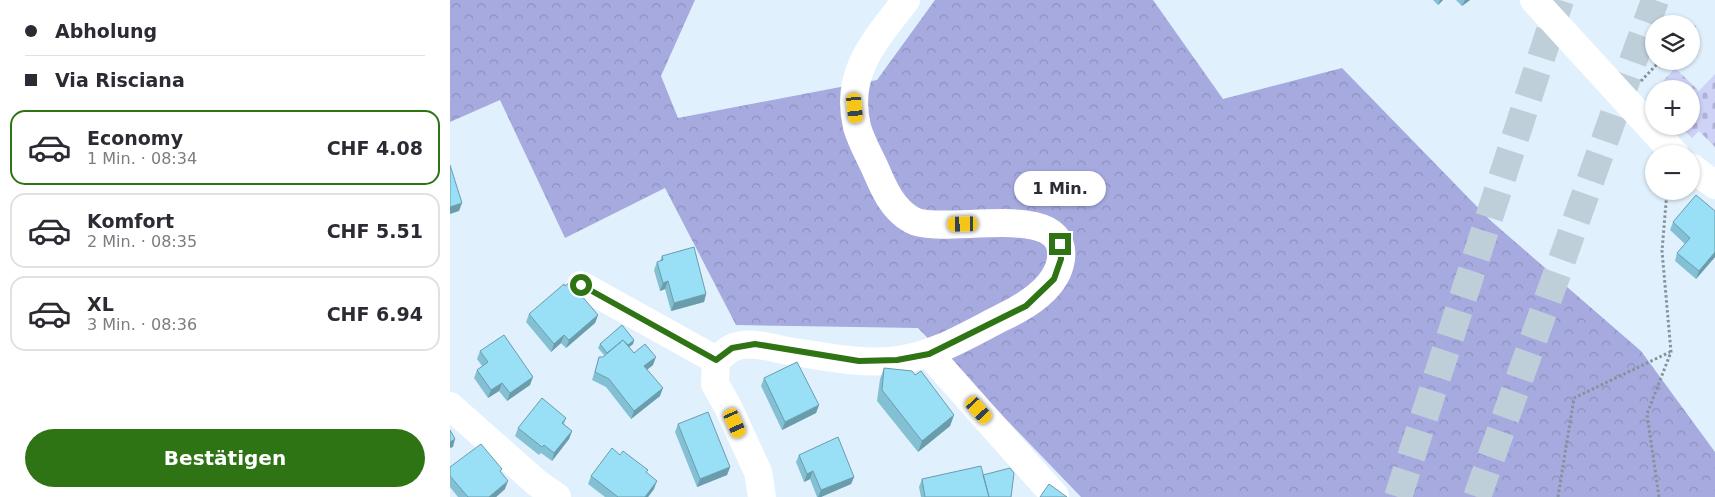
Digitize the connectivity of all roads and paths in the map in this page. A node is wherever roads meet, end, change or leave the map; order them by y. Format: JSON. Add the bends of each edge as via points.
{"nodes":[{"id":1,"x":905,"y":0,"type":"edge"},
{"id":2,"x":1534,"y":0,"type":"edge"},
{"id":3,"x":1667,"y":145,"type":"edge"},
{"id":4,"x":1700,"y":173,"type":"edge"},
{"id":5,"x":1715,"y":185,"type":"edge"},
{"id":6,"x":1666,"y":200,"type":"edge"},
{"id":7,"x":581,"y":285,"type":"dead end"},
{"id":8,"x":1671,"y":352,"type":"junction"},
{"id":9,"x":929,"y":354,"type":"junction"},
{"id":10,"x":716,"y":360,"type":"junction"},
{"id":11,"x":450,"y":406,"type":"edge"},
{"id":12,"x":1055,"y":496,"type":"edge"},
{"id":13,"x":557,"y":497,"type":"edge"},
{"id":14,"x":762,"y":497,"type":"edge"},
{"id":15,"x":1558,"y":497,"type":"edge"},
{"id":16,"x":1659,"y":497,"type":"edge"}],
"edges":[{"from":1,"to":9,"type":"street","via":[[862,62],[853,88],[857,127],[886,195],[912,220],[932,225],[1024,224],[1049,230],[1060,244],[1061,259],[1054,279],[1026,306]]},
{"from":2,"to":3,"type":"street"},
{"from":4,"to":5,"type":"street"},
{"from":6,"to":8,"type":"path","via":[[1662,251]]},
{"from":7,"to":10,"type":"street"},
{"from":8,"to":15,"type":"path","via":[[1574,398]]},
{"from":8,"to":16,"type":"path","via":[[1647,414]]},
{"from":9,"to":10,"type":"street","via":[[897,360],[859,361],[755,344],[732,348]]},
{"from":9,"to":12,"type":"street"},
{"from":10,"to":14,"type":"street","via":[[715,384],[758,472]]},
{"from":11,"to":13,"type":"street"}]}
